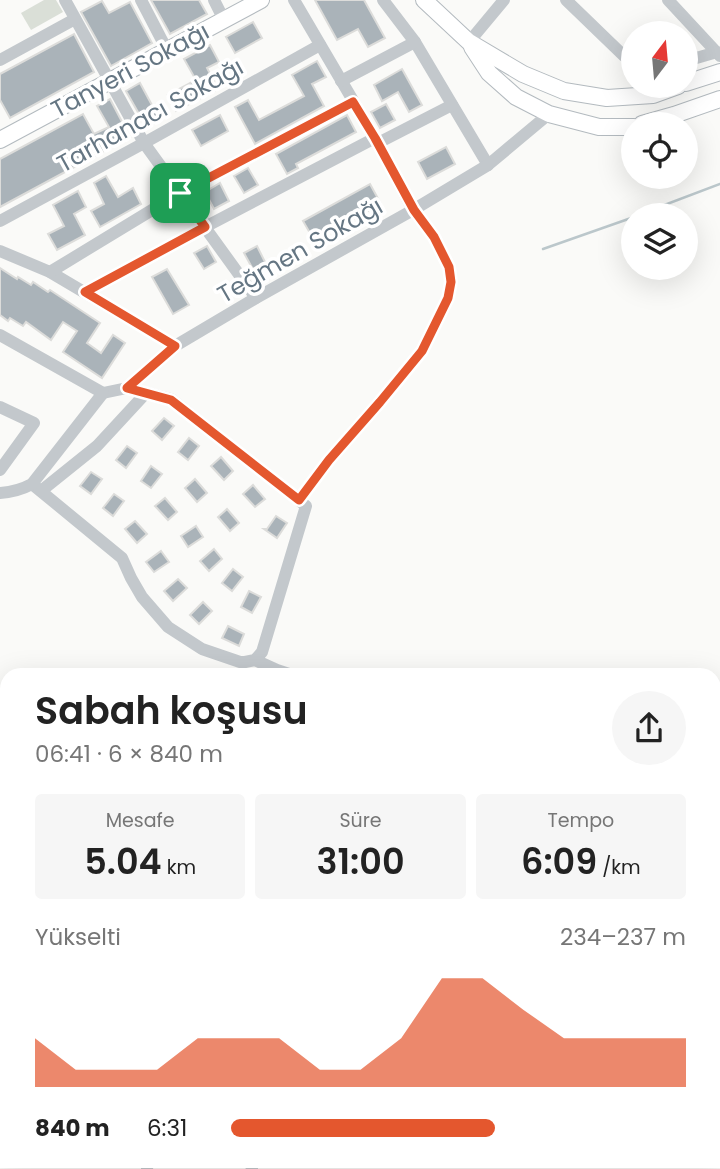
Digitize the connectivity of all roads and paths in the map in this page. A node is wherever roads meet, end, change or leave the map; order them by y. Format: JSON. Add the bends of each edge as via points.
{"nodes":[{"id":1,"x":65,"y":0,"type":"edge"},
{"id":2,"x":141,"y":0,"type":"edge"},
{"id":3,"x":214,"y":0,"type":"edge"},
{"id":4,"x":261,"y":0,"type":"edge"},
{"id":5,"x":294,"y":0,"type":"edge"},
{"id":6,"x":383,"y":0,"type":"edge"},
{"id":7,"x":424,"y":0,"type":"edge"},
{"id":8,"x":504,"y":0,"type":"edge"},
{"id":9,"x":566,"y":0,"type":"edge"},
{"id":10,"x":668,"y":0,"type":"edge"},
{"id":11,"x":75,"y":19,"type":"junction"},
{"id":12,"x":224,"y":20,"type":"junction"},
{"id":13,"x":415,"y":42,"type":"junction"},
{"id":14,"x":469,"y":42,"type":"junction"},
{"id":15,"x":320,"y":45,"type":"junction"},
{"id":16,"x":167,"y":50,"type":"junction"},
{"id":17,"x":621,"y":53,"type":"edge"},
{"id":18,"x":718,"y":54,"type":"edge"},
{"id":19,"x":698,"y":58,"type":"edge"},
{"id":20,"x":0,"y":61,"type":"edge"},
{"id":21,"x":720,"y":72,"type":"edge"},
{"id":22,"x":698,"y":79,"type":"edge"},
{"id":23,"x":110,"y":81,"type":"junction"},
{"id":24,"x":341,"y":82,"type":"junction"},
{"id":25,"x":621,"y":97,"type":"edge"},
{"id":26,"x":607,"y":98,"type":"junction"},
{"id":27,"x":720,"y":99,"type":"edge"},
{"id":28,"x":353,"y":102,"type":"junction"},
{"id":29,"x":452,"y":105,"type":"junction"},
{"id":30,"x":683,"y":112,"type":"edge"},
{"id":31,"x":549,"y":114,"type":"junction"},
{"id":32,"x":599,"y":127,"type":"junction"},
{"id":33,"x":621,"y":127,"type":"edge"},
{"id":34,"x":2,"y":136,"type":"edge"},
{"id":35,"x":377,"y":141,"type":"junction"},
{"id":36,"x":144,"y":143,"type":"junction"},
{"id":37,"x":488,"y":164,"type":"junction"},
{"id":38,"x":180,"y":193,"type":"junction"},
{"id":39,"x":414,"y":210,"type":"junction"},
{"id":40,"x":0,"y":222,"type":"edge"},
{"id":41,"x":205,"y":227,"type":"junction"},
{"id":42,"x":0,"y":251,"type":"edge"},
{"id":43,"x":50,"y":272,"type":"junction"},
{"id":44,"x":85,"y":292,"type":"junction"},
{"id":45,"x":256,"y":298,"type":"junction"},
{"id":46,"x":0,"y":335,"type":"edge"},
{"id":47,"x":175,"y":346,"type":"junction"},
{"id":48,"x":127,"y":388,"type":"junction"},
{"id":49,"x":103,"y":393,"type":"junction"},
{"id":50,"x":146,"y":393,"type":"junction"},
{"id":51,"x":0,"y":407,"type":"edge"},
{"id":52,"x":0,"y":470,"type":"edge"},
{"id":53,"x":37,"y":488,"type":"junction"},
{"id":54,"x":0,"y":493,"type":"edge"},
{"id":55,"x":299,"y":500,"type":"junction"},
{"id":56,"x":255,"y":660,"type":"junction"},
{"id":57,"x":268,"y":668,"type":"edge"}],
"edges":[{"from":1,"to":11,"type":"street"},
{"from":2,"to":16,"type":"street"},
{"from":3,"to":12,"type":"street"},
{"from":4,"to":12,"type":"street","name":"Tanyeri Sokağı"},
{"from":5,"to":15,"type":"street"},
{"from":6,"to":13,"type":"street"},
{"from":7,"to":14,"type":"street"},
{"from":8,"to":14,"type":"street"},
{"from":9,"to":17,"type":"street"},
{"from":10,"to":18,"type":"street"},
{"from":11,"to":20,"type":"street"},
{"from":11,"to":23,"type":"street"},
{"from":12,"to":16,"type":"street","name":"Tanyeri Sokağı"},
{"from":13,"to":24,"type":"street"},
{"from":13,"to":29,"type":"street"},
{"from":14,"to":26,"type":"street","via":[[523,74],[564,91]]},
{"from":14,"to":31,"type":"street","via":[[489,73],[516,97]]},
{"from":15,"to":24,"type":"street"},
{"from":15,"to":36,"type":"street","name":"Tarhanacı Sokağı"},
{"from":16,"to":23,"type":"street","name":"Tanyeri Sokağı"},
{"from":18,"to":19,"type":"street"},
{"from":21,"to":22,"type":"street"},
{"from":23,"to":34,"type":"street","name":"Tanyeri Sokağı"},
{"from":23,"to":36,"type":"street"},
{"from":24,"to":28,"type":"street"},
{"from":25,"to":26,"type":"street"},
{"from":26,"to":32,"type":"street"},
{"from":27,"to":30,"type":"street"},
{"from":28,"to":35,"type":"street"},
{"from":28,"to":38,"type":"street"},
{"from":29,"to":35,"type":"street"},
{"from":29,"to":37,"type":"street"},
{"from":31,"to":32,"type":"street"},
{"from":31,"to":37,"type":"street","name":"Teğmen Sokağı"},
{"from":32,"to":33,"type":"street"},
{"from":35,"to":39,"type":"street"},
{"from":35,"to":41,"type":"street"},
{"from":36,"to":38,"type":"street"},
{"from":36,"to":40,"type":"street","name":"Tarhanacı Sokağı"},
{"from":37,"to":39,"type":"street","name":"Teğmen Sokağı"},
{"from":38,"to":41,"type":"street"},
{"from":38,"to":43,"type":"street"},
{"from":39,"to":45,"type":"street","name":"Teğmen Sokağı"},
{"from":39,"to":55,"type":"street","via":[[449,267],[448,298],[422,351]]},
{"from":41,"to":44,"type":"street"},
{"from":41,"to":45,"type":"street"},
{"from":42,"to":43,"type":"street"},
{"from":43,"to":44,"type":"street"},
{"from":44,"to":47,"type":"street"},
{"from":45,"to":47,"type":"street","name":"Teğmen Sokağı"},
{"from":46,"to":49,"type":"street"},
{"from":47,"to":48,"type":"street","name":"Teğmen Sokağı"},
{"from":48,"to":49,"type":"street","name":"Teğmen Sokağı"},
{"from":48,"to":50,"type":"street"},
{"from":49,"to":53,"type":"street"},
{"from":50,"to":53,"type":"street","via":[[97,446]]},
{"from":50,"to":55,"type":"street","via":[[171,400]]},
{"from":51,"to":52,"type":"street","via":[[34,423]]},
{"from":53,"to":54,"type":"street"},
{"from":53,"to":56,"type":"street","via":[[122,558],[142,597],[168,627],[202,649],[240,662]]},
{"from":55,"to":56,"type":"street","via":[[306,506],[262,652]]},
{"from":56,"to":57,"type":"street"}]}
